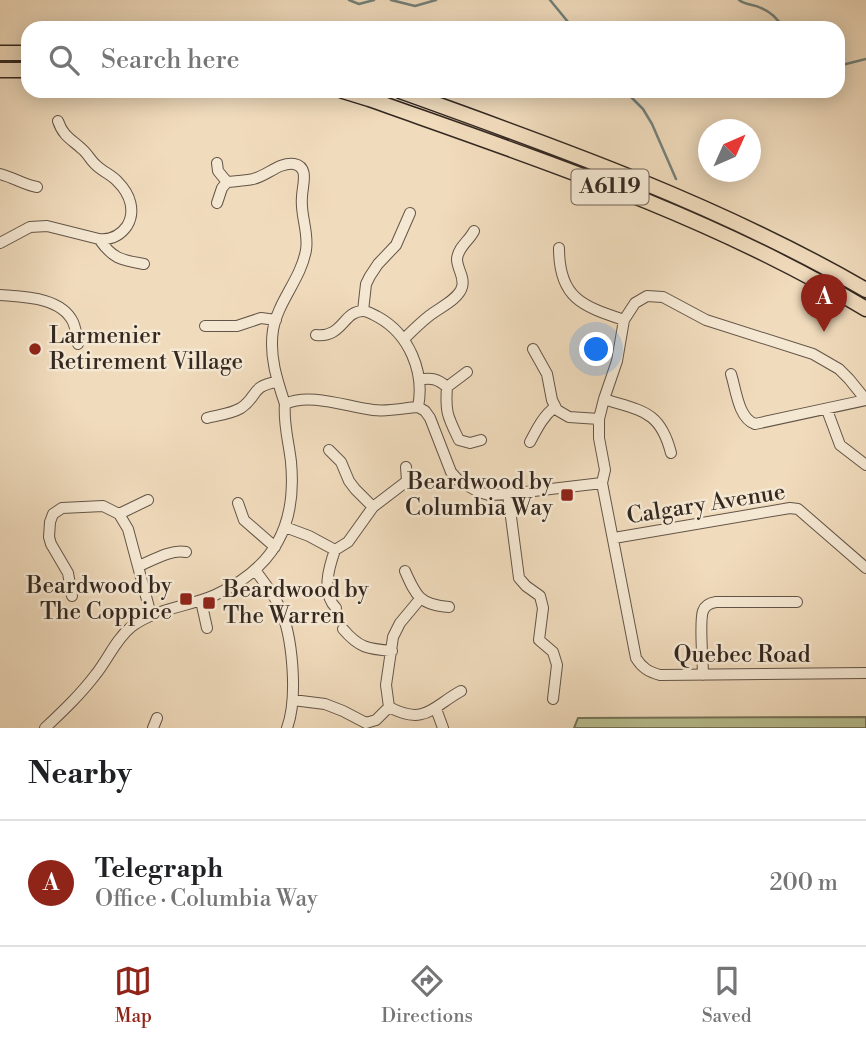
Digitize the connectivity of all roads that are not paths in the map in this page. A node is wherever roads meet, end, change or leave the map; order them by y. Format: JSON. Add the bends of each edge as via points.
{"nodes":[{"id":1,"x":0,"y":53,"type":"edge"},
{"id":2,"x":21,"y":53,"type":"edge"},
{"id":3,"x":0,"y":70,"type":"edge"},
{"id":4,"x":21,"y":70,"type":"edge"},
{"id":5,"x":366,"y":98,"type":"edge"},
{"id":6,"x":419,"y":98,"type":"edge"},
{"id":7,"x":58,"y":121,"type":"dead end"},
{"id":8,"x":217,"y":163,"type":"dead end"},
{"id":9,"x":0,"y":174,"type":"edge"},
{"id":10,"x":226,"y":182,"type":"junction"},
{"id":11,"x":37,"y":187,"type":"dead end"},
{"id":12,"x":217,"y":203,"type":"dead end"},
{"id":13,"x":411,"y":213,"type":"dead end"},
{"id":14,"x":741,"y":225,"type":"junction"},
{"id":15,"x":474,"y":231,"type":"dead end"},
{"id":16,"x":99,"y":239,"type":"junction"},
{"id":17,"x":734,"y":240,"type":"junction"},
{"id":18,"x":0,"y":243,"type":"edge"},
{"id":19,"x":559,"y":248,"type":"dead end"},
{"id":20,"x":144,"y":264,"type":"dead end"},
{"id":21,"x":866,"y":289,"type":"edge"},
{"id":22,"x":0,"y":295,"type":"edge"},
{"id":23,"x":866,"y":309,"type":"edge"},
{"id":24,"x":363,"y":311,"type":"junction"},
{"id":25,"x":276,"y":320,"type":"junction"},
{"id":26,"x":624,"y":320,"type":"junction"},
{"id":27,"x":205,"y":326,"type":"dead end"},
{"id":28,"x":316,"y":335,"type":"dead end"},
{"id":29,"x":404,"y":339,"type":"junction"},
{"id":30,"x":78,"y":344,"type":"dead end"},
{"id":31,"x":533,"y":349,"type":"dead end"},
{"id":32,"x":467,"y":372,"type":"dead end"},
{"id":33,"x":732,"y":374,"type":"dead end"},
{"id":34,"x":419,"y":380,"type":"junction"},
{"id":35,"x":277,"y":382,"type":"junction"},
{"id":36,"x":447,"y":387,"type":"junction"},
{"id":37,"x":604,"y":399,"type":"junction"},
{"id":38,"x":866,"y":400,"type":"edge"},
{"id":39,"x":285,"y":404,"type":"junction"},
{"id":40,"x":418,"y":407,"type":"junction"},
{"id":41,"x":555,"y":407,"type":"junction"},
{"id":42,"x":827,"y":410,"type":"junction"},
{"id":43,"x":207,"y":418,"type":"dead end"},
{"id":44,"x":598,"y":419,"type":"junction"},
{"id":45,"x":481,"y":440,"type":"dead end"},
{"id":46,"x":530,"y":442,"type":"dead end"},
{"id":47,"x":329,"y":450,"type":"dead end"},
{"id":48,"x":671,"y":453,"type":"dead end"},
{"id":49,"x":866,"y":465,"type":"edge"},
{"id":50,"x":406,"y":467,"type":"dead end"},
{"id":51,"x":407,"y":481,"type":"junction"},
{"id":52,"x":602,"y":483,"type":"junction"},
{"id":53,"x":419,"y":484,"type":"dead end"},
{"id":54,"x":508,"y":494,"type":"junction"},
{"id":55,"x":148,"y":500,"type":"dead end"},
{"id":56,"x":238,"y":503,"type":"dead end"},
{"id":57,"x":373,"y":507,"type":"junction"},
{"id":58,"x":119,"y":514,"type":"junction"},
{"id":59,"x":285,"y":527,"type":"junction"},
{"id":60,"x":614,"y":538,"type":"junction"},
{"id":61,"x":275,"y":548,"type":"junction"},
{"id":62,"x":335,"y":550,"type":"junction"},
{"id":63,"x":186,"y":552,"type":"dead end"},
{"id":64,"x":139,"y":566,"type":"junction"},
{"id":65,"x":866,"y":568,"type":"edge"},
{"id":66,"x":255,"y":570,"type":"junction"},
{"id":67,"x":405,"y":571,"type":"dead end"},
{"id":68,"x":72,"y":596,"type":"dead end"},
{"id":69,"x":420,"y":599,"type":"junction"},
{"id":70,"x":201,"y":601,"type":"junction"},
{"id":71,"x":797,"y":602,"type":"dead end"},
{"id":72,"x":449,"y":607,"type":"dead end"},
{"id":73,"x":335,"y":608,"type":"dead end"},
{"id":74,"x":151,"y":615,"type":"junction"},
{"id":75,"x":207,"y":628,"type":"dead end"},
{"id":76,"x":343,"y":629,"type":"dead end"},
{"id":77,"x":392,"y":651,"type":"junction"},
{"id":78,"x":866,"y":673,"type":"edge"},
{"id":79,"x":703,"y":675,"type":"junction"},
{"id":80,"x":461,"y":691,"type":"dead end"},
{"id":81,"x":553,"y":699,"type":"dead end"},
{"id":82,"x":293,"y":700,"type":"junction"},
{"id":83,"x":389,"y":707,"type":"junction"},
{"id":84,"x":436,"y":709,"type":"junction"},
{"id":85,"x":366,"y":725,"type":"edge"},
{"id":86,"x":45,"y":728,"type":"edge"},
{"id":87,"x":287,"y":728,"type":"edge"},
{"id":88,"x":443,"y":728,"type":"edge"}],
"edges":[{"from":1,"to":2,"type":"highway"},
{"from":3,"to":4,"type":"highway"},
{"from":5,"to":17,"type":"highway","number":"A6119","via":[[528,156]]},
{"from":6,"to":14,"type":"highway","number":"A6119","via":[[633,178]]},
{"from":7,"to":16,"type":"street","via":[[68,139],[117,181],[128,197],[132,209],[124,231]]},
{"from":8,"to":10,"type":"street"},
{"from":9,"to":11,"type":"street"},
{"from":10,"to":12,"type":"street"},
{"from":10,"to":25,"type":"street","via":[[251,179],[286,165],[296,165],[304,174],[301,199],[306,250]]},
{"from":13,"to":24,"type":"street","via":[[396,245],[366,284]]},
{"from":14,"to":17,"type":"highway"},
{"from":14,"to":21,"type":"highway","number":"A6119"},
{"from":15,"to":29,"type":"street","via":[[457,260],[463,278],[459,292]]},
{"from":16,"to":18,"type":"street","via":[[47,226],[30,227]]},
{"from":16,"to":20,"type":"street","via":[[121,260]]},
{"from":17,"to":23,"type":"highway","number":"A6119"},
{"from":19,"to":26,"type":"street","via":[[562,277],[573,295],[589,308]]},
{"from":22,"to":30,"type":"street","via":[[58,306],[72,320]]},
{"from":24,"to":28,"type":"street","via":[[354,313],[334,332]]},
{"from":24,"to":29,"type":"street","via":[[384,320]]},
{"from":25,"to":27,"type":"street"},
{"from":25,"to":35,"type":"street","via":[[272,345]]},
{"from":26,"to":37,"type":"street"},
{"from":26,"to":38,"type":"street","via":[[640,299],[663,297],[706,320],[823,359],[839,369]]},
{"from":29,"to":34,"type":"street"},
{"from":31,"to":41,"type":"street","via":[[547,374]]},
{"from":32,"to":36,"type":"street"},
{"from":33,"to":42,"type":"street","via":[[749,422]]},
{"from":34,"to":36,"type":"street","via":[[439,380]]},
{"from":34,"to":40,"type":"street"},
{"from":35,"to":39,"type":"street"},
{"from":35,"to":43,"type":"street","via":[[265,384],[236,411]]},
{"from":36,"to":45,"type":"street","via":[[447,415],[459,440]]},
{"from":37,"to":44,"type":"street"},
{"from":37,"to":48,"type":"street","via":[[654,418]]},
{"from":38,"to":42,"type":"street"},
{"from":39,"to":40,"type":"street","via":[[293,400],[332,402],[374,411]]},
{"from":39,"to":59,"type":"street","via":[[291,465]]},
{"from":40,"to":54,"type":"street","via":[[430,418],[459,481],[489,495]]},
{"from":41,"to":44,"type":"street","via":[[569,418]]},
{"from":41,"to":46,"type":"street","via":[[547,412]]},
{"from":42,"to":49,"type":"street","via":[[840,445]]},
{"from":44,"to":52,"type":"street","name":"Quebec Road","via":[[605,470]]},
{"from":47,"to":57,"type":"street"},
{"from":50,"to":51,"type":"street"},
{"from":51,"to":53,"type":"street"},
{"from":51,"to":57,"type":"street"},
{"from":52,"to":54,"type":"street"},
{"from":52,"to":60,"type":"street","name":"Quebec Road"},
{"from":54,"to":81,"type":"street","via":[[519,578],[540,596],[539,640],[553,652],[557,665]]},
{"from":55,"to":58,"type":"street"},
{"from":56,"to":61,"type":"street","via":[[244,520]]},
{"from":57,"to":62,"type":"street","via":[[348,542]]},
{"from":58,"to":64,"type":"street"},
{"from":58,"to":68,"type":"street","via":[[103,506],[62,508],[53,514],[48,537],[68,573]]},
{"from":59,"to":61,"type":"street"},
{"from":59,"to":62,"type":"street"},
{"from":60,"to":65,"type":"street","name":"Calgary Avenue","via":[[790,508],[798,509]]},
{"from":60,"to":79,"type":"street","name":"Quebec Road","via":[[639,664],[660,675]]},
{"from":61,"to":66,"type":"street"},
{"from":62,"to":73,"type":"street","via":[[327,589]]},
{"from":63,"to":64,"type":"street","via":[[172,552]]},
{"from":64,"to":74,"type":"street"},
{"from":66,"to":70,"type":"street"},
{"from":66,"to":82,"type":"street","via":[[285,621]]},
{"from":67,"to":69,"type":"street"},
{"from":69,"to":72,"type":"street"},
{"from":69,"to":77,"type":"street","via":[[400,623]]},
{"from":70,"to":74,"type":"street"},
{"from":70,"to":75,"type":"street"},
{"from":71,"to":79,"type":"street","via":[[709,604],[701,621]]},
{"from":74,"to":86,"type":"street","via":[[125,633],[86,687]]},
{"from":76,"to":77,"type":"street","via":[[362,647]]},
{"from":77,"to":83,"type":"street","via":[[386,685]]},
{"from":78,"to":79,"type":"street","name":"Quebec Road"},
{"from":80,"to":84,"type":"street"},
{"from":82,"to":85,"type":"street","via":[[325,704]]},
{"from":82,"to":87,"type":"street"},
{"from":83,"to":84,"type":"street","via":[[419,716]]},
{"from":83,"to":85,"type":"street"},
{"from":84,"to":88,"type":"street"}]}
